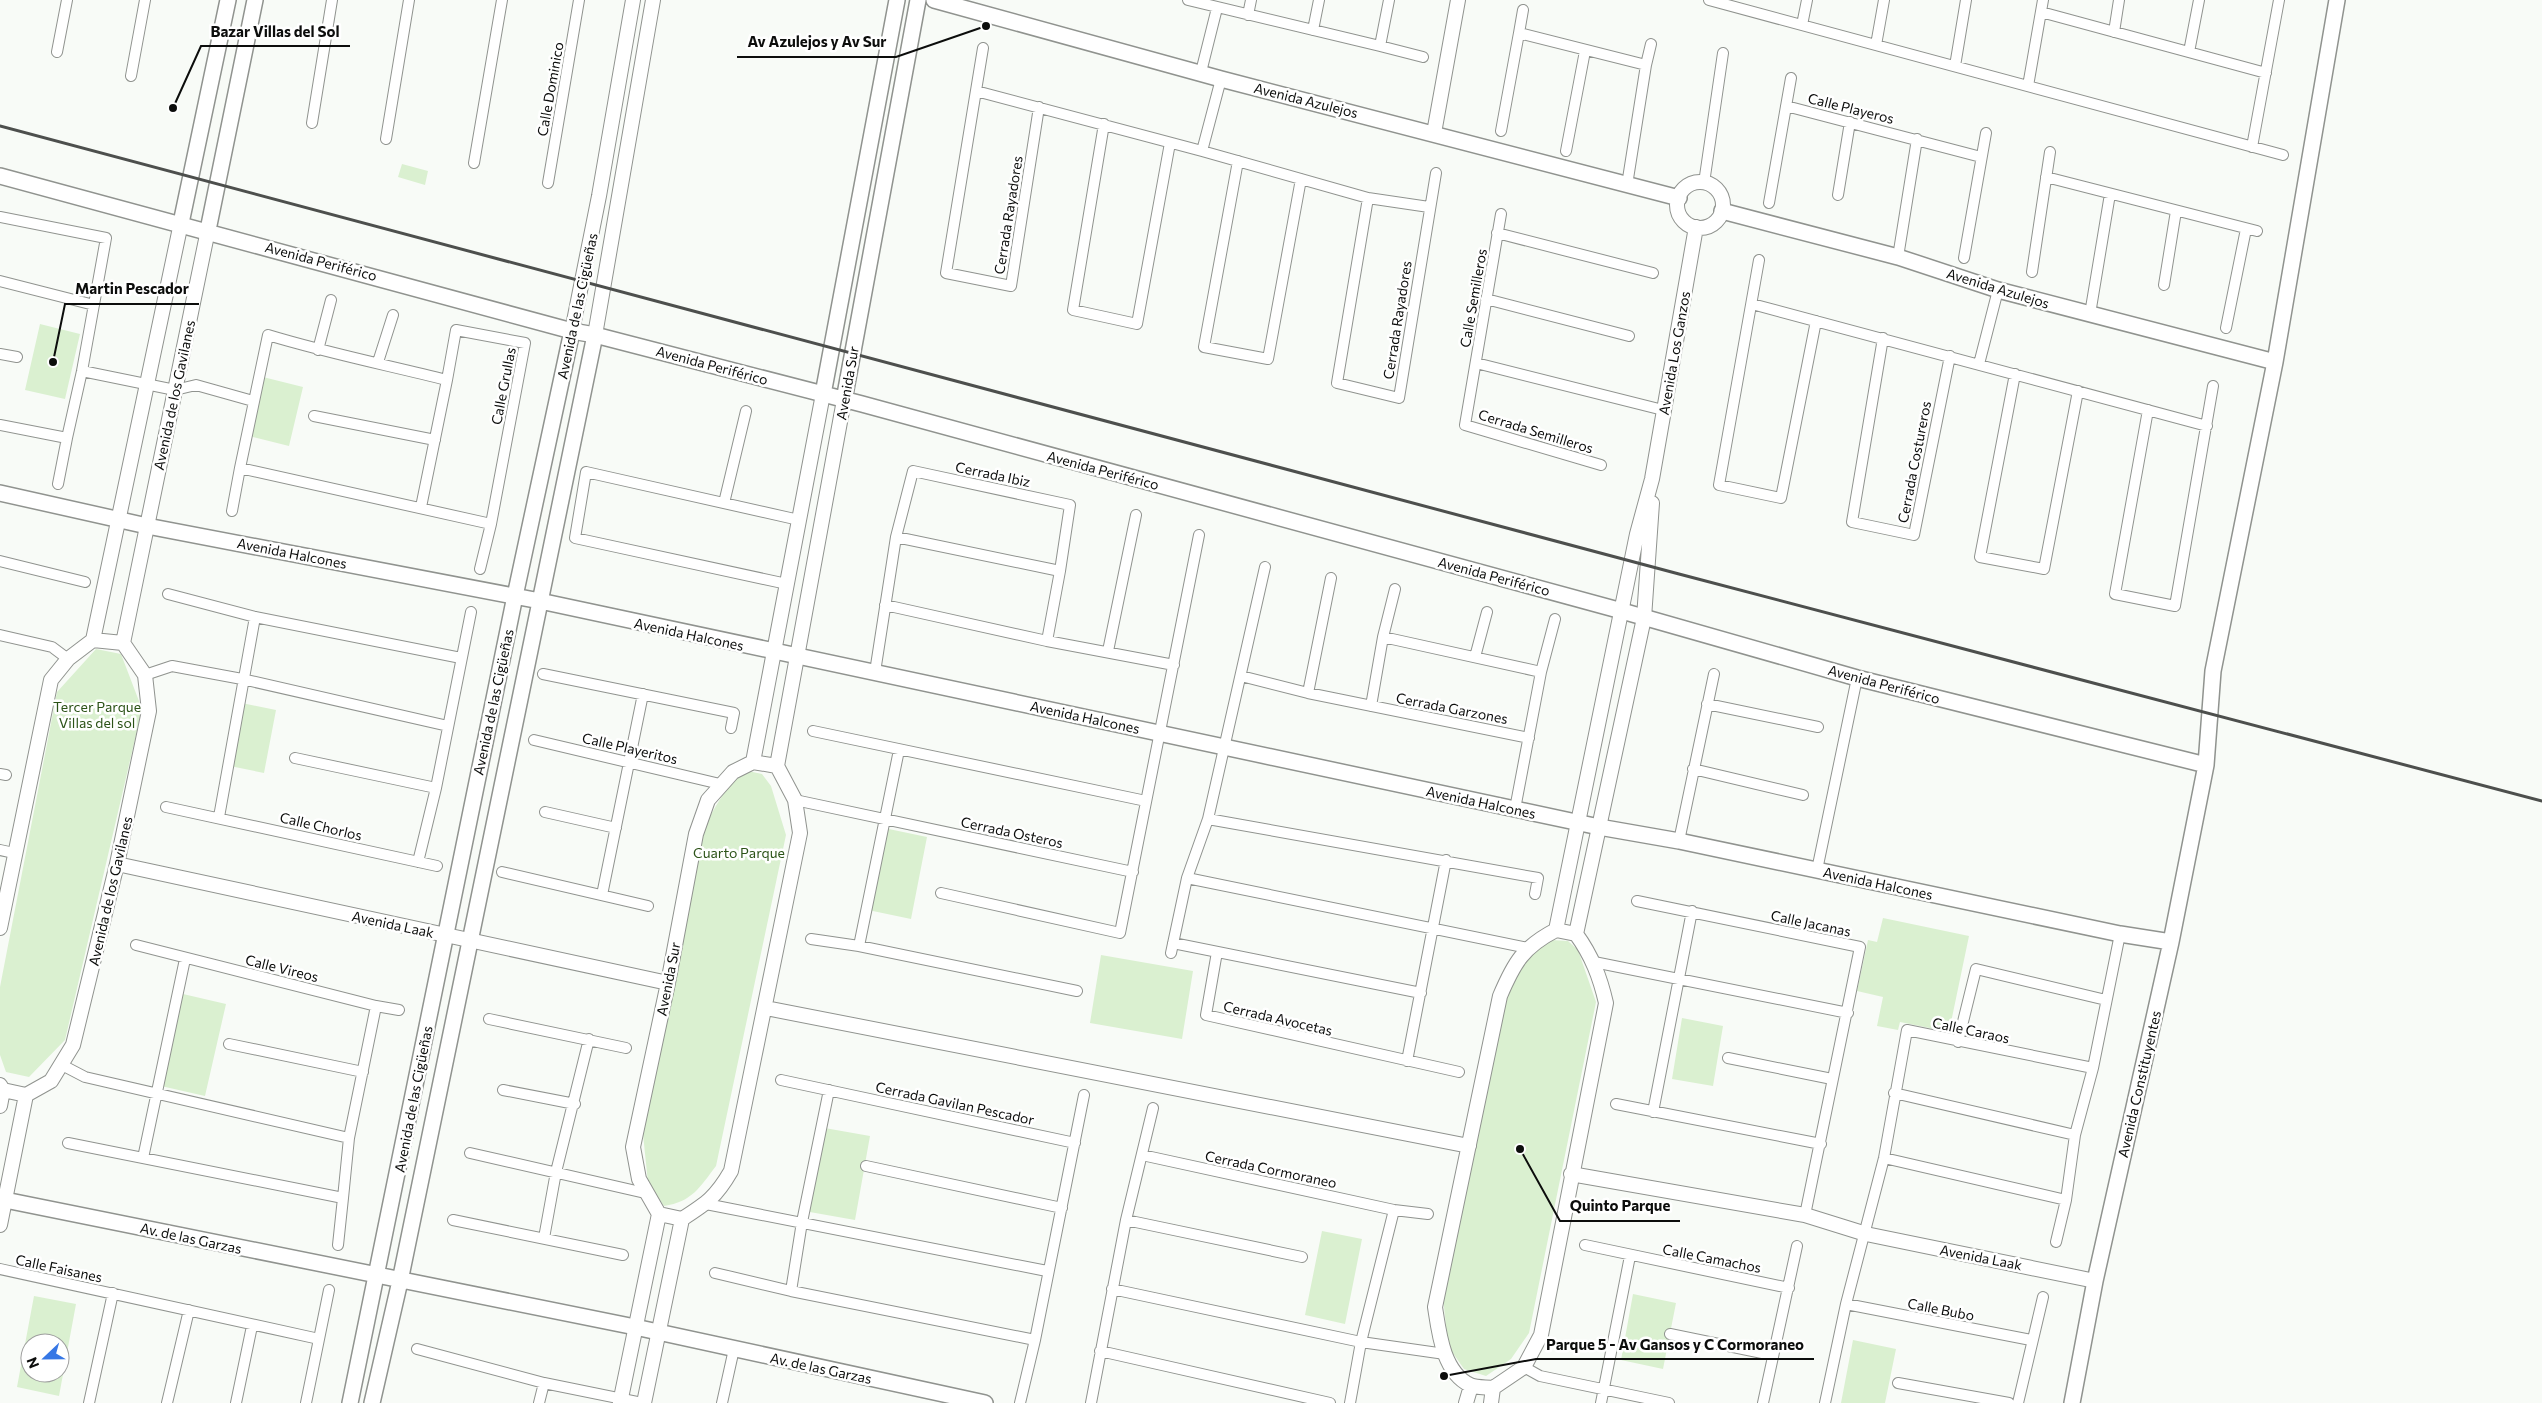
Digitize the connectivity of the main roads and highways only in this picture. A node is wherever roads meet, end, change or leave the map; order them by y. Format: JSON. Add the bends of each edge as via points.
{"nodes":[{"id":1,"x":228,"y":0,"type":"edge"},
{"id":2,"x":255,"y":0,"type":"edge"},
{"id":3,"x":897,"y":0,"type":"edge"},
{"id":4,"x":918,"y":0,"type":"edge"},
{"id":5,"x":934,"y":0,"type":"edge"},
{"id":6,"x":2337,"y":0,"type":"edge"},
{"id":7,"x":201,"y":126,"type":"junction"},
{"id":8,"x":228,"y":131,"type":"junction"},
{"id":9,"x":0,"y":176,"type":"edge"},
{"id":10,"x":1679,"y":198,"type":"road end"},
{"id":11,"x":1722,"y":211,"type":"road end"},
{"id":12,"x":181,"y":223,"type":"junction"},
{"id":13,"x":208,"y":230,"type":"junction"},
{"id":14,"x":848,"y":262,"type":"junction"},
{"id":15,"x":869,"y":266,"type":"junction"},
{"id":16,"x":572,"y":331,"type":"junction"},
{"id":17,"x":595,"y":335,"type":"junction"},
{"id":18,"x":2275,"y":362,"type":"junction"},
{"id":19,"x":822,"y":394,"type":"junction"},
{"id":20,"x":844,"y":400,"type":"junction"},
{"id":21,"x":0,"y":493,"type":"edge"},
{"id":22,"x":515,"y":596,"type":"junction"},
{"id":23,"x":540,"y":601,"type":"junction"},
{"id":24,"x":2206,"y":765,"type":"junction"},
{"id":25,"x":2171,"y":942,"type":"junction"},
{"id":26,"x":3,"y":1200,"type":"edge"},
{"id":27,"x":378,"y":1277,"type":"junction"},
{"id":28,"x":400,"y":1281,"type":"junction"},
{"id":29,"x":350,"y":1403,"type":"edge"},
{"id":30,"x":372,"y":1403,"type":"edge"},
{"id":31,"x":984,"y":1403,"type":"edge"},
{"id":32,"x":2072,"y":1403,"type":"edge"}],
"edges":[{"from":1,"to":7,"type":"main road","name":"Avenida de los Gavilanes"},
{"from":2,"to":8,"type":"main road","name":"Avenida de los Gavilanes"},
{"from":3,"to":14,"type":"main road","name":"Avenida Sur"},
{"from":4,"to":15,"type":"main road","name":"Avenida Sur"},
{"from":5,"to":10,"type":"main road","name":"Avenida Azulejos","via":[[1221,79]]},
{"from":6,"to":18,"type":"main road","name":"Avenida Constituyentes"},
{"from":7,"to":8,"type":"main road"},
{"from":7,"to":12,"type":"main road","name":"Avenida de los Gavilanes"},
{"from":8,"to":13,"type":"main road","name":"Avenida de los Gavilanes"},
{"from":9,"to":12,"type":"main road","name":"Avenida Periférico"},
{"from":11,"to":18,"type":"main road","name":"Avenida Azulejos","via":[[1898,257],[1996,297],[2090,314]]},
{"from":12,"to":13,"type":"main road","name":"Avenida Periférico"},
{"from":13,"to":16,"type":"main road","name":"Avenida Periférico"},
{"from":14,"to":15,"type":"main road"},
{"from":14,"to":19,"type":"main road","name":"Avenida Sur"},
{"from":15,"to":20,"type":"main road","name":"Avenida Sur"},
{"from":16,"to":17,"type":"main road","name":"Avenida Periférico"},
{"from":16,"to":22,"type":"main road","name":"Avenida de las Cigüeñas"},
{"from":17,"to":19,"type":"main road","name":"Avenida Periférico"},
{"from":17,"to":23,"type":"main road","name":"Avenida de las Cigüeñas"},
{"from":18,"to":24,"type":"main road","name":"Avenida Constituyentes","via":[[2213,671]]},
{"from":19,"to":20,"type":"main road","name":"Avenida Periférico"},
{"from":20,"to":24,"type":"main road","name":"Avenida Periférico","via":[[1857,678]]},
{"from":21,"to":22,"type":"main road","name":"Avenida Halcones","via":[[147,526]]},
{"from":22,"to":23,"type":"main road","name":"Avenida Halcones"},
{"from":22,"to":27,"type":"main road","name":"Avenida de las Cigüeñas"},
{"from":23,"to":25,"type":"main road","name":"Avenida Halcones","via":[[774,652],[876,666],[1161,735],[1817,870],[2118,940]]},
{"from":23,"to":28,"type":"main road","name":"Avenida de las Cigüeñas"},
{"from":24,"to":25,"type":"main road","name":"Avenida Constituyentes"},
{"from":25,"to":32,"type":"main road","name":"Avenida Constituyentes","via":[[2095,1281]]},
{"from":26,"to":27,"type":"main road","name":"Av. de las Garzas"},
{"from":27,"to":28,"type":"main road","name":"Av. de las Garzas"},
{"from":27,"to":29,"type":"main road","name":"Avenida de las Cigüeñas"},
{"from":28,"to":30,"type":"main road","name":"Avenida de las Cigüeñas"},
{"from":28,"to":31,"type":"main road","name":"Av. de las Garzas","via":[[635,1327]]}]}
